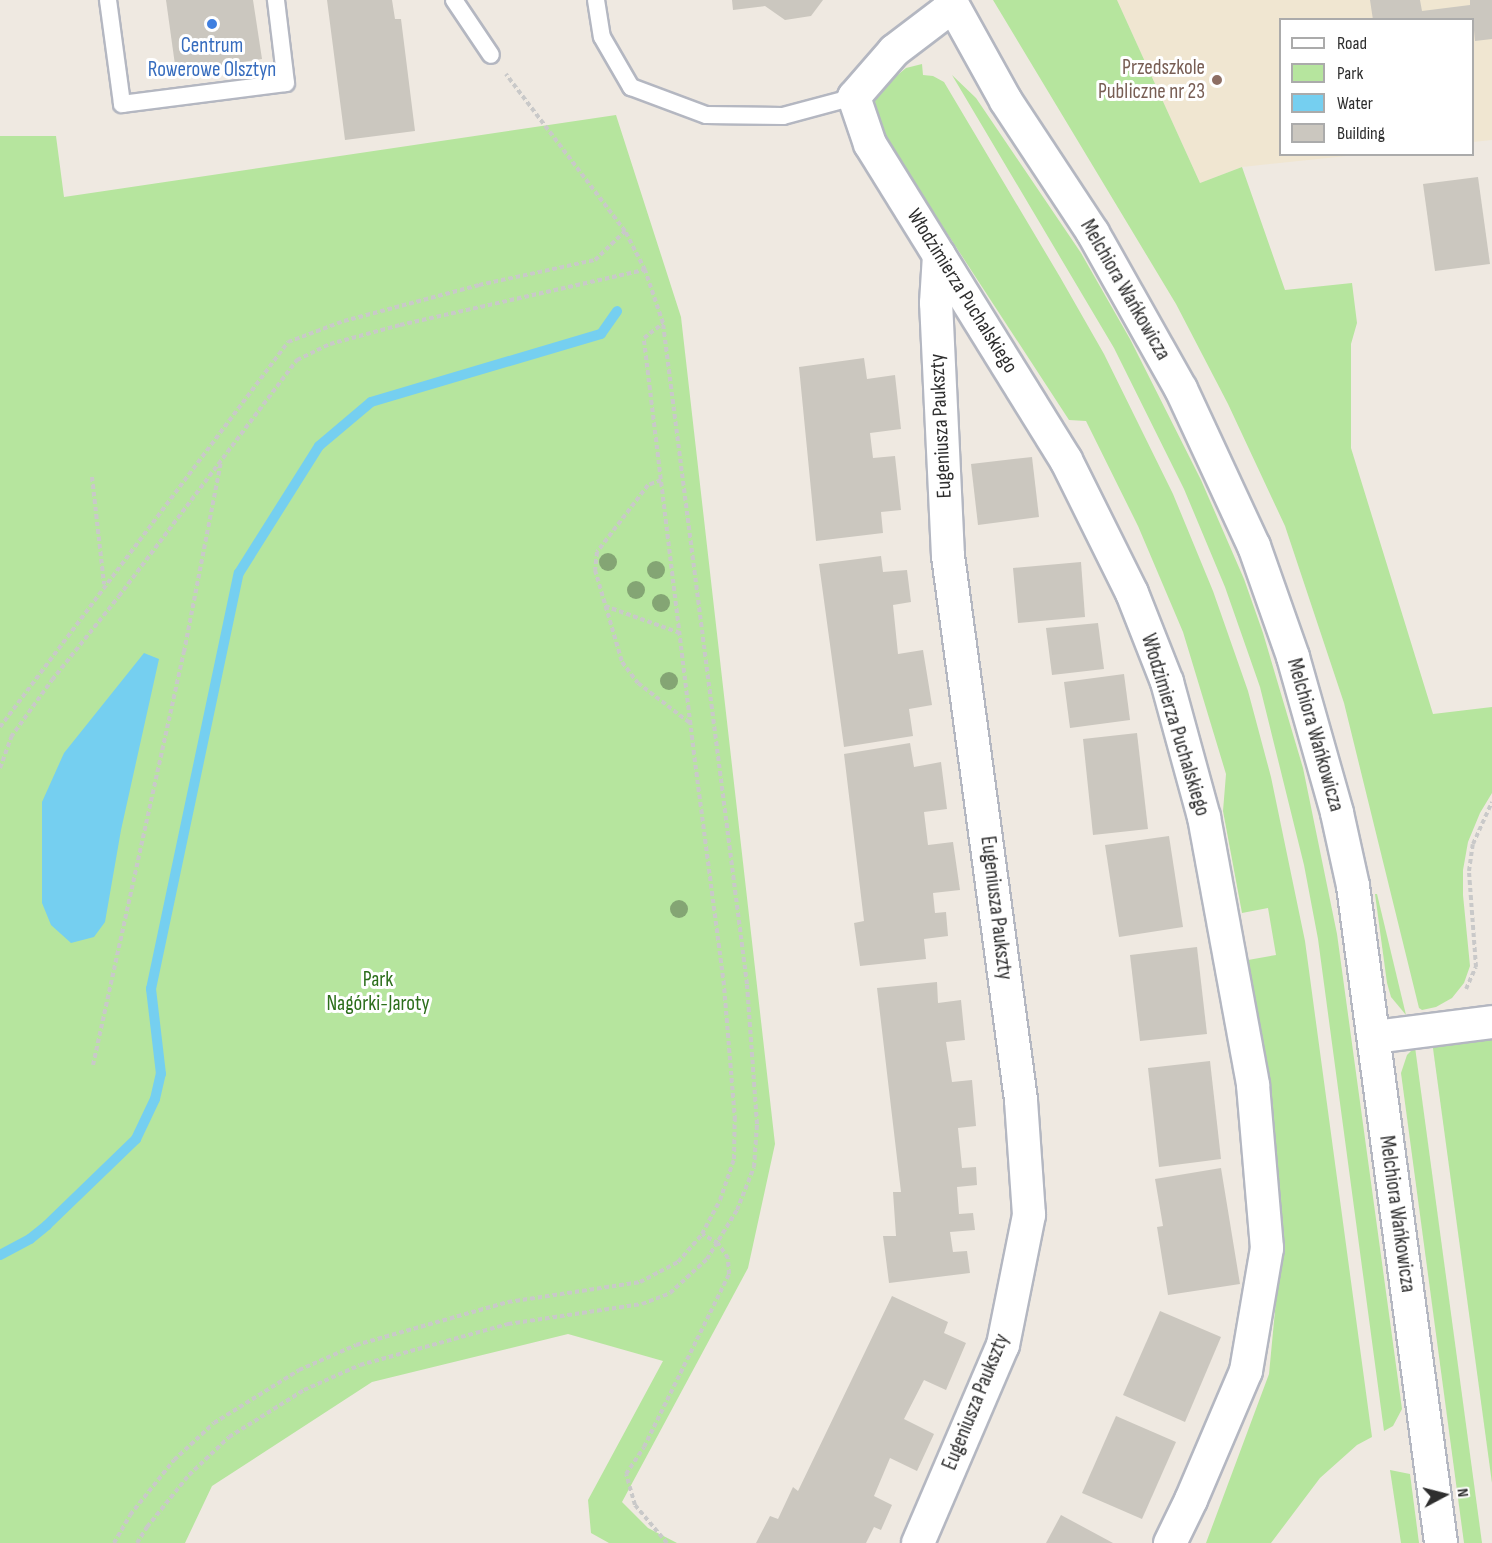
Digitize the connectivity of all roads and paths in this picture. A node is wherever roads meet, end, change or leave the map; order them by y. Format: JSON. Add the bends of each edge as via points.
{"nodes":[{"id":1,"x":108,"y":0,"type":"edge"},
{"id":2,"x":276,"y":0,"type":"edge"},
{"id":3,"x":454,"y":0,"type":"edge"},
{"id":4,"x":596,"y":0,"type":"edge"},
{"id":5,"x":952,"y":2,"type":"edge"},
{"id":6,"x":491,"y":55,"type":"joint"},
{"id":7,"x":854,"y":97,"type":"junction"},
{"id":8,"x":625,"y":231,"type":"junction"},
{"id":9,"x":939,"y":255,"type":"junction"},
{"id":10,"x":645,"y":270,"type":"junction"},
{"id":11,"x":663,"y":323,"type":"junction"},
{"id":12,"x":222,"y":459,"type":"junction"},
{"id":13,"x":92,"y":477,"type":"dead end"},
{"id":14,"x":661,"y":480,"type":"junction"},
{"id":15,"x":105,"y":585,"type":"junction"},
{"id":16,"x":605,"y":606,"type":"junction"},
{"id":17,"x":680,"y":633,"type":"junction"},
{"id":18,"x":690,"y":723,"type":"junction"},
{"id":19,"x":0,"y":727,"type":"edge"},
{"id":20,"x":0,"y":768,"type":"edge"},
{"id":21,"x":1492,"y":802,"type":"edge"},
{"id":22,"x":1476,"y":967,"type":"dead end"},
{"id":23,"x":1492,"y":1022,"type":"edge"},
{"id":24,"x":1374,"y":1037,"type":"junction"},
{"id":25,"x":93,"y":1065,"type":"dead end"},
{"id":26,"x":702,"y":1234,"type":"junction"},
{"id":27,"x":718,"y":1243,"type":"junction"},
{"id":28,"x":114,"y":1543,"type":"edge"},
{"id":29,"x":137,"y":1543,"type":"edge"},
{"id":30,"x":667,"y":1543,"type":"edge"},
{"id":31,"x":918,"y":1543,"type":"edge"},
{"id":32,"x":1170,"y":1543,"type":"edge"},
{"id":33,"x":1441,"y":1543,"type":"edge"}],
"edges":[{"from":1,"to":2,"type":"lane","via":[[122,104],[286,83]]},
{"from":3,"to":6,"type":"lane"},
{"from":4,"to":7,"type":"lane","via":[[602,37],[631,87],[705,115],[783,116]]},
{"from":5,"to":7,"type":"street","via":[[894,51]]},
{"from":5,"to":24,"type":"street","name":"Melchiora Wańkowicza","via":[[1006,101],[1139,310],[1197,421],[1254,546],[1293,657],[1337,813],[1353,886]]},
{"from":6,"to":8,"type":"path"},
{"from":7,"to":9,"type":"street","name":"Włodzimierza Puchalskiego","via":[[870,144]]},
{"from":8,"to":10,"type":"path"},
{"from":8,"to":15,"type":"path","via":[[595,260],[479,285],[344,321],[288,342]]},
{"from":9,"to":31,"type":"street","name":"Eugeniusza Paukszty","via":[[936,303],[948,555],[1021,1100],[1029,1215],[1003,1345]]},
{"from":9,"to":32,"type":"street","name":"Włodzimierza Puchalskiego","via":[[1066,460],[1132,593],[1167,682],[1204,817],[1253,1085],[1267,1248],[1246,1371]]},
{"from":10,"to":11,"type":"path"},
{"from":10,"to":12,"type":"path","via":[[503,300],[330,344],[297,360]]},
{"from":11,"to":14,"type":"path","via":[[645,338]]},
{"from":11,"to":27,"type":"path","via":[[747,984],[757,1124],[754,1167],[738,1210]]},
{"from":12,"to":20,"type":"path","via":[[11,737]]},
{"from":12,"to":25,"type":"path"},
{"from":13,"to":15,"type":"path"},
{"from":14,"to":16,"type":"path","via":[[648,485],[597,552],[595,570]]},
{"from":14,"to":17,"type":"path"},
{"from":15,"to":19,"type":"path"},
{"from":16,"to":17,"type":"path"},
{"from":16,"to":18,"type":"path","via":[[622,662],[638,683]]},
{"from":17,"to":18,"type":"path"},
{"from":18,"to":26,"type":"path","via":[[724,985],[735,1120],[734,1159],[720,1200]]},
{"from":21,"to":22,"type":"path","via":[[1473,844],[1469,871]]},
{"from":23,"to":24,"type":"street"},
{"from":24,"to":33,"type":"street","name":"Melchiora Wańkowicza"},
{"from":26,"to":27,"type":"path"},
{"from":26,"to":28,"type":"path","via":[[678,1262],[640,1282],[508,1302],[356,1345],[299,1370],[214,1423],[174,1460],[137,1506]]},
{"from":27,"to":29,"type":"path","via":[[707,1259],[670,1293],[642,1304],[508,1324],[360,1365],[304,1390],[229,1437],[189,1475]]},
{"from":27,"to":30,"type":"path","via":[[728,1258],[729,1274],[644,1447],[626,1474],[635,1504]]}]}
